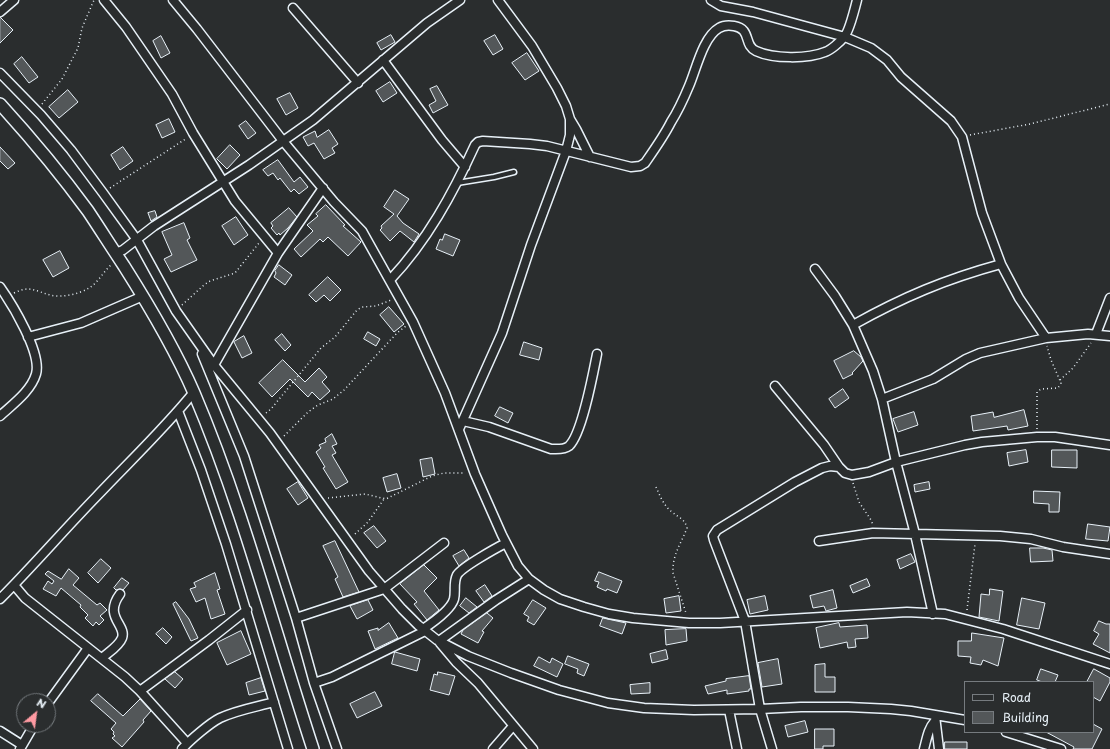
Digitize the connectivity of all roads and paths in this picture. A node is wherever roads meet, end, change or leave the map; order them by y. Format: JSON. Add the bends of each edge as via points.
{"nodes":[{"id":1,"x":14,"y":0,"type":"edge"},
{"id":2,"x":94,"y":0,"type":"edge"},
{"id":3,"x":104,"y":0,"type":"edge"},
{"id":4,"x":173,"y":0,"type":"edge"},
{"id":5,"x":460,"y":0,"type":"edge"},
{"id":6,"x":498,"y":0,"type":"edge"},
{"id":7,"x":712,"y":0,"type":"edge"},
{"id":8,"x":857,"y":0,"type":"edge"},
{"id":9,"x":293,"y":8,"type":"dead end"},
{"id":10,"x":0,"y":12,"type":"edge"},
{"id":11,"x":845,"y":37,"type":"junction"},
{"id":12,"x":383,"y":60,"type":"junction"},
{"id":13,"x":0,"y":72,"type":"edge"},
{"id":14,"x":358,"y":83,"type":"junction"},
{"id":15,"x":0,"y":104,"type":"edge"},
{"id":16,"x":1110,"y":104,"type":"edge"},
{"id":17,"x":36,"y":111,"type":"junction"},
{"id":18,"x":570,"y":119,"type":"junction"},
{"id":19,"x":193,"y":133,"type":"junction"},
{"id":20,"x":962,"y":137,"type":"junction"},
{"id":21,"x":283,"y":141,"type":"junction"},
{"id":22,"x":566,"y":151,"type":"junction"},
{"id":23,"x":590,"y":157,"type":"junction"},
{"id":24,"x":465,"y":167,"type":"junction"},
{"id":25,"x":514,"y":172,"type":"dead end"},
{"id":26,"x":222,"y":182,"type":"junction"},
{"id":27,"x":457,"y":184,"type":"junction"},
{"id":28,"x":323,"y":188,"type":"junction"},
{"id":29,"x":103,"y":193,"type":"junction"},
{"id":30,"x":264,"y":236,"type":"junction"},
{"id":31,"x":137,"y":240,"type":"junction"},
{"id":32,"x":278,"y":253,"type":"junction"},
{"id":33,"x":118,"y":256,"type":"junction"},
{"id":34,"x":1001,"y":264,"type":"junction"},
{"id":35,"x":815,"y":269,"type":"dead end"},
{"id":36,"x":390,"y":280,"type":"junction"},
{"id":37,"x":0,"y":287,"type":"edge"},
{"id":38,"x":143,"y":296,"type":"junction"},
{"id":39,"x":7,"y":297,"type":"junction"},
{"id":40,"x":399,"y":297,"type":"junction"},
{"id":41,"x":1110,"y":298,"type":"edge"},
{"id":42,"x":176,"y":311,"type":"junction"},
{"id":43,"x":413,"y":322,"type":"junction"},
{"id":44,"x":853,"y":325,"type":"junction"},
{"id":45,"x":1096,"y":334,"type":"junction"},
{"id":46,"x":1110,"y":336,"type":"edge"},
{"id":47,"x":28,"y":337,"type":"junction"},
{"id":48,"x":1046,"y":338,"type":"junction"},
{"id":49,"x":197,"y":340,"type":"junction"},
{"id":50,"x":597,"y":354,"type":"dead end"},
{"id":51,"x":214,"y":365,"type":"junction"},
{"id":52,"x":1060,"y":380,"type":"junction"},
{"id":53,"x":775,"y":386,"type":"dead end"},
{"id":54,"x":194,"y":392,"type":"junction"},
{"id":55,"x":882,"y":399,"type":"junction"},
{"id":56,"x":178,"y":412,"type":"junction"},
{"id":57,"x":0,"y":416,"type":"edge"},
{"id":58,"x":259,"y":420,"type":"junction"},
{"id":59,"x":463,"y":421,"type":"junction"},
{"id":60,"x":459,"y":429,"type":"junction"},
{"id":61,"x":1037,"y":437,"type":"junction"},
{"id":62,"x":277,"y":444,"type":"junction"},
{"id":63,"x":1110,"y":445,"type":"edge"},
{"id":64,"x":896,"y":462,"type":"junction"},
{"id":65,"x":839,"y":468,"type":"junction"},
{"id":66,"x":475,"y":474,"type":"junction"},
{"id":67,"x":852,"y":475,"type":"junction"},
{"id":68,"x":656,"y":487,"type":"dead end"},
{"id":69,"x":317,"y":499,"type":"junction"},
{"id":70,"x":384,"y":500,"type":"junction"},
{"id":71,"x":873,"y":533,"type":"junction"},
{"id":72,"x":915,"y":534,"type":"junction"},
{"id":73,"x":976,"y":536,"type":"junction"},
{"id":74,"x":347,"y":540,"type":"junction"},
{"id":75,"x":819,"y":541,"type":"dead end"},
{"id":76,"x":506,"y":542,"type":"junction"},
{"id":77,"x":444,"y":543,"type":"dead end"},
{"id":78,"x":1110,"y":554,"type":"edge"},
{"id":79,"x":529,"y":579,"type":"junction"},
{"id":80,"x":14,"y":585,"type":"junction"},
{"id":81,"x":384,"y":589,"type":"junction"},
{"id":82,"x":120,"y":594,"type":"dead end"},
{"id":83,"x":0,"y":599,"type":"edge"},
{"id":84,"x":247,"y":610,"type":"junction"},
{"id":85,"x":933,"y":614,"type":"junction"},
{"id":86,"x":296,"y":618,"type":"junction"},
{"id":87,"x":966,"y":619,"type":"junction"},
{"id":88,"x":745,"y":621,"type":"junction"},
{"id":89,"x":689,"y":623,"type":"junction"},
{"id":90,"x":424,"y":630,"type":"junction"},
{"id":91,"x":438,"y":640,"type":"junction"},
{"id":92,"x":88,"y":648,"type":"junction"},
{"id":93,"x":102,"y":658,"type":"junction"},
{"id":94,"x":1110,"y":664,"type":"edge"},
{"id":95,"x":314,"y":683,"type":"junction"},
{"id":96,"x":140,"y":690,"type":"junction"},
{"id":97,"x":55,"y":693,"type":"edge"},
{"id":98,"x":274,"y":702,"type":"junction"},
{"id":99,"x":760,"y":709,"type":"junction"},
{"id":100,"x":729,"y":710,"type":"junction"},
{"id":101,"x":935,"y":718,"type":"junction"},
{"id":102,"x":964,"y":720,"type":"edge"},
{"id":103,"x":513,"y":726,"type":"junction"},
{"id":104,"x":0,"y":731,"type":"edge"},
{"id":105,"x":30,"y":733,"type":"edge"},
{"id":106,"x":1009,"y":733,"type":"edge"},
{"id":107,"x":184,"y":746,"type":"edge"},
{"id":108,"x":22,"y":748,"type":"edge"},
{"id":109,"x":288,"y":749,"type":"edge"},
{"id":110,"x":313,"y":749,"type":"edge"},
{"id":111,"x":337,"y":749,"type":"edge"},
{"id":112,"x":493,"y":749,"type":"edge"},
{"id":113,"x":533,"y":749,"type":"edge"},
{"id":114,"x":737,"y":749,"type":"edge"},
{"id":115,"x":772,"y":749,"type":"edge"},
{"id":116,"x":924,"y":749,"type":"edge"},
{"id":117,"x":939,"y":749,"type":"edge"},
{"id":118,"x":1061,"y":749,"type":"edge"}],
"edges":[{"from":1,"to":10,"type":"street"},
{"from":2,"to":17,"type":"path","via":[[82,28],[78,48],[66,71]]},
{"from":3,"to":19,"type":"street","via":[[172,94]]},
{"from":4,"to":21,"type":"street"},
{"from":5,"to":12,"type":"street","via":[[427,23]]},
{"from":6,"to":18,"type":"street","via":[[532,46],[557,88]]},
{"from":7,"to":11,"type":"street","via":[[720,6],[753,12]]},
{"from":8,"to":11,"type":"street"},
{"from":9,"to":14,"type":"street"},
{"from":11,"to":20,"type":"street","via":[[870,48],[887,60],[901,77],[951,121]]},
{"from":11,"to":23,"type":"street","via":[[828,51],[784,56],[758,52],[749,45],[741,28],[727,25],[719,28],[707,41],[671,123],[645,163],[631,167]]},
{"from":12,"to":14,"type":"street"},
{"from":12,"to":24,"type":"street"},
{"from":13,"to":17,"type":"street"},
{"from":14,"to":21,"type":"street"},
{"from":15,"to":33,"type":"main road","via":[[87,210]]},
{"from":16,"to":20,"type":"path","via":[[1052,119]]},
{"from":17,"to":29,"type":"street","via":[[71,150]]},
{"from":18,"to":22,"type":"street"},
{"from":18,"to":23,"type":"street"},
{"from":19,"to":26,"type":"street"},
{"from":19,"to":29,"type":"path"},
{"from":20,"to":34,"type":"street","via":[[982,212]]},
{"from":21,"to":26,"type":"street"},
{"from":21,"to":28,"type":"street"},
{"from":22,"to":23,"type":"street"},
{"from":22,"to":24,"type":"street","via":[[530,144],[483,141],[475,145]]},
{"from":22,"to":59,"type":"street","via":[[502,333]]},
{"from":24,"to":27,"type":"street"},
{"from":25,"to":27,"type":"lane"},
{"from":26,"to":30,"type":"street"},
{"from":26,"to":31,"type":"street"},
{"from":27,"to":36,"type":"street","via":[[422,241]]},
{"from":28,"to":32,"type":"street"},
{"from":28,"to":36,"type":"street","via":[[362,231]]},
{"from":29,"to":31,"type":"street"},
{"from":30,"to":32,"type":"street"},
{"from":30,"to":42,"type":"path","via":[[235,273],[210,281]]},
{"from":31,"to":33,"type":"street"},
{"from":31,"to":42,"type":"street"},
{"from":32,"to":51,"type":"street"},
{"from":33,"to":38,"type":"main road"},
{"from":33,"to":39,"type":"path","via":[[92,286],[75,294],[55,296],[23,289]]},
{"from":34,"to":44,"type":"street","via":[[966,273],[927,288]]},
{"from":34,"to":48,"type":"street","via":[[1019,298]]},
{"from":35,"to":44,"type":"street"},
{"from":36,"to":40,"type":"street"},
{"from":37,"to":39,"type":"street"},
{"from":38,"to":47,"type":"street","via":[[81,323]]},
{"from":38,"to":54,"type":"main road","via":[[172,346]]},
{"from":39,"to":47,"type":"street"},
{"from":40,"to":43,"type":"street"},
{"from":40,"to":58,"type":"path","via":[[357,310]]},
{"from":41,"to":45,"type":"street"},
{"from":42,"to":49,"type":"street"},
{"from":43,"to":60,"type":"street","via":[[446,393]]},
{"from":43,"to":62,"type":"path","via":[[397,333],[344,390],[308,412]]},
{"from":44,"to":55,"type":"street"},
{"from":45,"to":46,"type":"street"},
{"from":45,"to":48,"type":"street"},
{"from":45,"to":52,"type":"path","via":[[1073,368]]},
{"from":47,"to":57,"type":"street","via":[[33,347],[36,372],[25,392]]},
{"from":48,"to":52,"type":"path","via":[[1051,360]]},
{"from":48,"to":55,"type":"street","via":[[980,353],[933,378]]},
{"from":49,"to":51,"type":"street"},
{"from":49,"to":86,"type":"street","via":[[244,456]]},
{"from":50,"to":59,"type":"street","via":[[588,398],[574,440],[568,447],[552,449],[502,431]]},
{"from":51,"to":58,"type":"street"},
{"from":52,"to":61,"type":"path","via":[[1058,388],[1041,389],[1037,392]]},
{"from":53,"to":65,"type":"street","via":[[824,445]]},
{"from":54,"to":56,"type":"street"},
{"from":54,"to":110,"type":"main road","via":[[224,468]]},
{"from":55,"to":64,"type":"street"},
{"from":56,"to":80,"type":"street"},
{"from":56,"to":84,"type":"street","via":[[201,470]]},
{"from":58,"to":62,"type":"street"},
{"from":59,"to":60,"type":"street"},
{"from":60,"to":66,"type":"street"},
{"from":61,"to":63,"type":"street"},
{"from":61,"to":64,"type":"street","via":[[976,443]]},
{"from":62,"to":69,"type":"street"},
{"from":64,"to":67,"type":"street"},
{"from":64,"to":72,"type":"street"},
{"from":65,"to":67,"type":"street"},
{"from":65,"to":88,"type":"street","via":[[830,466],[815,471],[714,533],[714,540]]},
{"from":66,"to":70,"type":"path","via":[[444,473],[432,476]]},
{"from":66,"to":76,"type":"street"},
{"from":67,"to":71,"type":"path","via":[[859,502],[871,520]]},
{"from":68,"to":89,"type":"path","via":[[665,505],[686,522],[687,528],[674,558],[673,572]]},
{"from":69,"to":70,"type":"path","via":[[364,494]]},
{"from":69,"to":74,"type":"street"},
{"from":70,"to":74,"type":"path","via":[[368,522]]},
{"from":71,"to":72,"type":"street"},
{"from":71,"to":75,"type":"street"},
{"from":72,"to":73,"type":"street"},
{"from":72,"to":85,"type":"street"},
{"from":73,"to":78,"type":"street","via":[[1031,539]]},
{"from":73,"to":87,"type":"path"},
{"from":74,"to":81,"type":"street"},
{"from":76,"to":79,"type":"street","via":[[518,566]]},
{"from":76,"to":90,"type":"street","via":[[460,572],[455,581],[451,604]]},
{"from":77,"to":81,"type":"street"},
{"from":79,"to":89,"type":"street","via":[[560,599],[584,607],[633,618]]},
{"from":79,"to":91,"type":"street"},
{"from":80,"to":83,"type":"street"},
{"from":80,"to":92,"type":"street","via":[[25,598]]},
{"from":81,"to":86,"type":"street"},
{"from":81,"to":90,"type":"street"},
{"from":82,"to":93,"type":"street","via":[[114,606],[114,614],[123,637]]},
{"from":84,"to":96,"type":"street"},
{"from":84,"to":98,"type":"street"},
{"from":85,"to":87,"type":"street"},
{"from":85,"to":88,"type":"street","via":[[907,612]]},
{"from":86,"to":95,"type":"street"},
{"from":87,"to":94,"type":"street"},
{"from":88,"to":89,"type":"street"},
{"from":88,"to":99,"type":"street"},
{"from":90,"to":91,"type":"street"},
{"from":90,"to":95,"type":"street","via":[[346,670]]},
{"from":91,"to":100,"type":"street","via":[[468,656],[511,673],[559,690],[608,703],[644,708]]},
{"from":91,"to":103,"type":"street","via":[[456,662],[478,682]]},
{"from":92,"to":93,"type":"street"},
{"from":92,"to":97,"type":"street"},
{"from":93,"to":96,"type":"street"},
{"from":95,"to":111,"type":"street"},
{"from":96,"to":107,"type":"street"},
{"from":98,"to":107,"type":"street","via":[[219,719]]},
{"from":98,"to":109,"type":"street"},
{"from":99,"to":100,"type":"street"},
{"from":99,"to":101,"type":"street","via":[[853,707],[904,710]]},
{"from":99,"to":115,"type":"street"},
{"from":100,"to":114,"type":"street"},
{"from":101,"to":102,"type":"street"},
{"from":101,"to":116,"type":"street","via":[[930,726]]},
{"from":101,"to":117,"type":"street"},
{"from":103,"to":112,"type":"street"},
{"from":103,"to":113,"type":"street"},
{"from":104,"to":108,"type":"street"},
{"from":105,"to":108,"type":"street"},
{"from":106,"to":118,"type":"street"}]}
